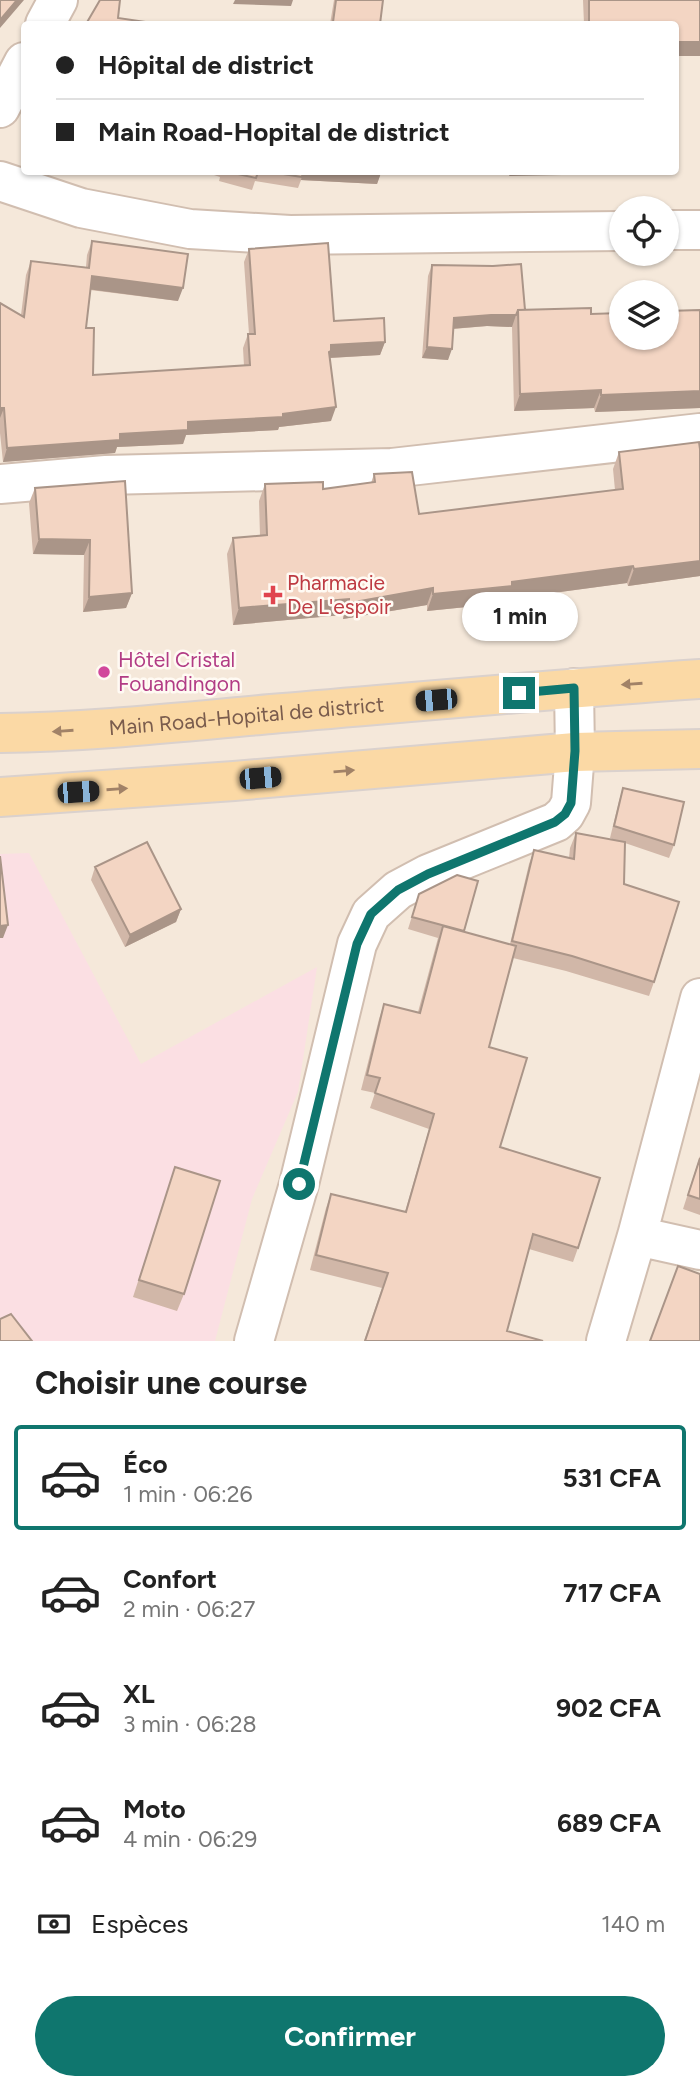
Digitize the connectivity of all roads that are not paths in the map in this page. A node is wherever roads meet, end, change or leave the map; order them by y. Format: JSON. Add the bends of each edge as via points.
{"nodes":[{"id":1,"x":58,"y":0,"type":"edge"},
{"id":2,"x":47,"y":21,"type":"edge"},
{"id":3,"x":21,"y":68,"type":"edge"},
{"id":4,"x":0,"y":107,"type":"edge"},
{"id":5,"x":0,"y":181,"type":"edge"},
{"id":6,"x":679,"y":230,"type":"edge"},
{"id":7,"x":700,"y":230,"type":"edge"},
{"id":8,"x":609,"y":231,"type":"edge"},
{"id":9,"x":700,"y":433,"type":"edge"},
{"id":10,"x":0,"y":485,"type":"edge"},
{"id":11,"x":700,"y":679,"type":"edge"},
{"id":12,"x":574,"y":688,"type":"junction"},
{"id":13,"x":0,"y":733,"type":"edge"},
{"id":14,"x":700,"y":749,"type":"edge"},
{"id":15,"x":575,"y":751,"type":"junction"},
{"id":16,"x":0,"y":797,"type":"edge"},
{"id":17,"x":700,"y":998,"type":"edge"},
{"id":18,"x":637,"y":1236,"type":"junction"},
{"id":19,"x":700,"y":1250,"type":"edge"},
{"id":20,"x":254,"y":1341,"type":"edge"},
{"id":21,"x":606,"y":1341,"type":"edge"}],
"edges":[{"from":1,"to":2,"type":"street"},
{"from":3,"to":4,"type":"street"},
{"from":5,"to":8,"type":"street","via":[[81,208],[190,229],[290,235]]},
{"from":6,"to":7,"type":"street"},
{"from":9,"to":10,"type":"street","via":[[392,467],[106,475]]},
{"from":11,"to":12,"type":"main road","name":"Main Road-Hopital de district","one_way":true},
{"from":12,"to":13,"type":"main road","name":"Main Road-Hopital de district","one_way":true},
{"from":12,"to":15,"type":"street"},
{"from":14,"to":15,"type":"main road"},
{"from":16,"to":15,"type":"main road","one_way":true},
{"from":15,"to":20,"type":"street","via":[[571,803],[555,822],[428,874],[398,890],[371,914],[357,944],[299,1184]]},
{"from":17,"to":18,"type":"street"},
{"from":18,"to":19,"type":"street"},
{"from":18,"to":21,"type":"street"}]}
